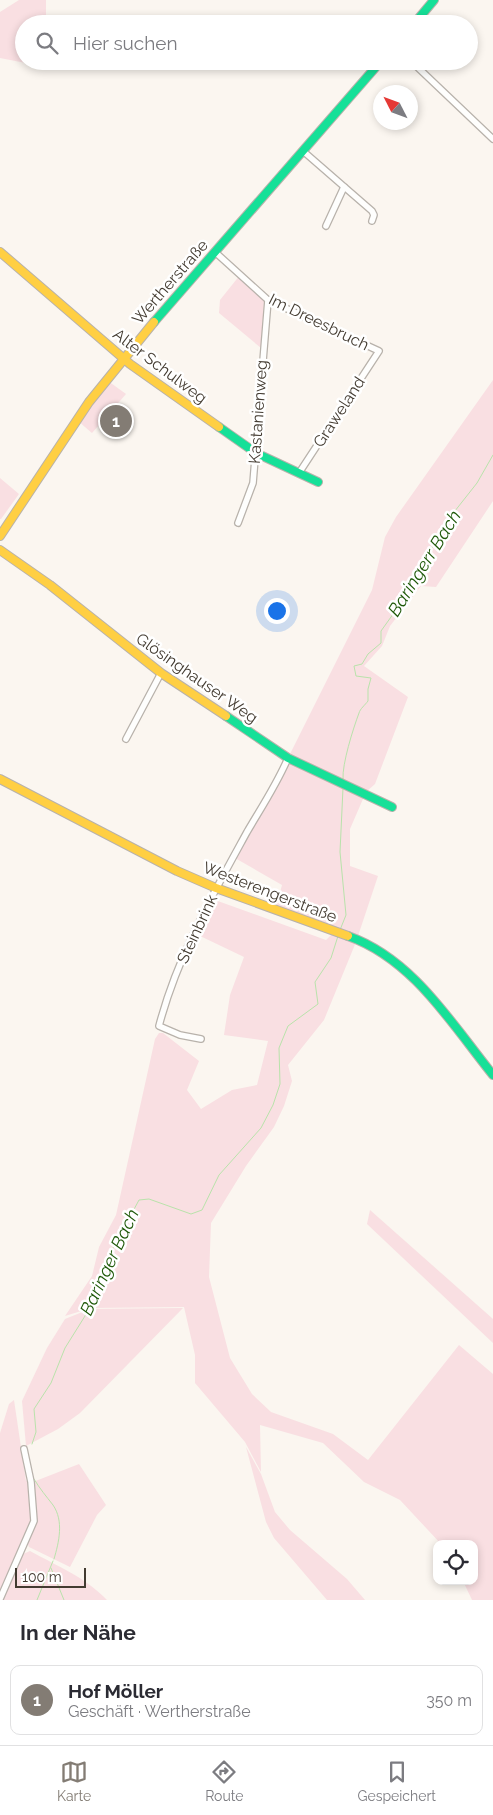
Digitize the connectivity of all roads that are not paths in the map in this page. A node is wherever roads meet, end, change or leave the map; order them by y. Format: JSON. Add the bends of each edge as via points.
{"nodes":[{"id":1,"x":434,"y":0,"type":"edge"},
{"id":2,"x":422,"y":15,"type":"edge"},
{"id":3,"x":373,"y":70,"type":"edge"},
{"id":4,"x":420,"y":70,"type":"edge"},
{"id":5,"x":493,"y":139,"type":"edge"},
{"id":6,"x":303,"y":150,"type":"junction"},
{"id":7,"x":344,"y":187,"type":"junction"},
{"id":8,"x":372,"y":221,"type":"dead end"},
{"id":9,"x":326,"y":226,"type":"dead end"},
{"id":10,"x":0,"y":252,"type":"edge"},
{"id":11,"x":215,"y":252,"type":"junction"},
{"id":12,"x":268,"y":300,"type":"junction"},
{"id":13,"x":379,"y":351,"type":"joint"},
{"id":14,"x":123,"y":358,"type":"junction"},
{"id":15,"x":256,"y":453,"type":"junction"},
{"id":16,"x":299,"y":474,"type":"junction"},
{"id":17,"x":318,"y":482,"type":"dead end"},
{"id":18,"x":238,"y":523,"type":"dead end"},
{"id":19,"x":3,"y":526,"type":"edge"},
{"id":20,"x":0,"y":536,"type":"edge"},
{"id":21,"x":0,"y":550,"type":"edge"},
{"id":22,"x":161,"y":673,"type":"junction"},
{"id":23,"x":126,"y":739,"type":"dead end"},
{"id":24,"x":288,"y":758,"type":"junction"},
{"id":25,"x":0,"y":779,"type":"edge"},
{"id":26,"x":392,"y":807,"type":"dead end"},
{"id":27,"x":216,"y":888,"type":"junction"},
{"id":28,"x":201,"y":1039,"type":"dead end"},
{"id":29,"x":493,"y":1076,"type":"edge"},
{"id":30,"x":24,"y":1449,"type":"dead end"},
{"id":31,"x":0,"y":1599,"type":"edge"}],
"edges":[{"from":1,"to":2,"type":"street"},
{"from":3,"to":6,"type":"street","name":"Wertherstraße"},
{"from":4,"to":5,"type":"street"},
{"from":6,"to":7,"type":"street"},
{"from":6,"to":11,"type":"street","name":"Wertherstraße"},
{"from":7,"to":8,"type":"street","via":[[372,211]]},
{"from":7,"to":9,"type":"street"},
{"from":10,"to":14,"type":"street","name":"Alter Schulweg"},
{"from":11,"to":12,"type":"street","name":"Im Dreesbruch"},
{"from":11,"to":14,"type":"street","name":"Wertherstraße"},
{"from":12,"to":13,"type":"street","name":"Im Dreesbruch"},
{"from":12,"to":15,"type":"street","name":"Kastanienweg"},
{"from":13,"to":16,"type":"street","name":"Graweland"},
{"from":14,"to":15,"type":"street","name":"Alter Schulweg"},
{"from":14,"to":19,"type":"street","name":"Wertherstraße"},
{"from":15,"to":16,"type":"street","name":"Alter Schulweg"},
{"from":15,"to":18,"type":"street","name":"Kastanienweg","via":[[253,483]]},
{"from":16,"to":17,"type":"street","name":"Alter Schulweg"},
{"from":19,"to":20,"type":"street","name":"Wertherstraße"},
{"from":21,"to":22,"type":"street","name":"Glösinghauser Weg","via":[[50,585]]},
{"from":22,"to":23,"type":"street"},
{"from":22,"to":24,"type":"street","name":"Glösinghauser Weg"},
{"from":24,"to":26,"type":"street","name":"Glösinghauser Weg"},
{"from":24,"to":27,"type":"street","name":"Steinbrink"},
{"from":25,"to":27,"type":"street","name":"Westerengerstraße"},
{"from":27,"to":28,"type":"street","name":"Steinbrink","via":[[193,934],[159,1026]]},
{"from":27,"to":29,"type":"street","name":"Westerengerstraße","via":[[380,950],[409,972]]},
{"from":30,"to":31,"type":"street","via":[[34,1521]]}]}
